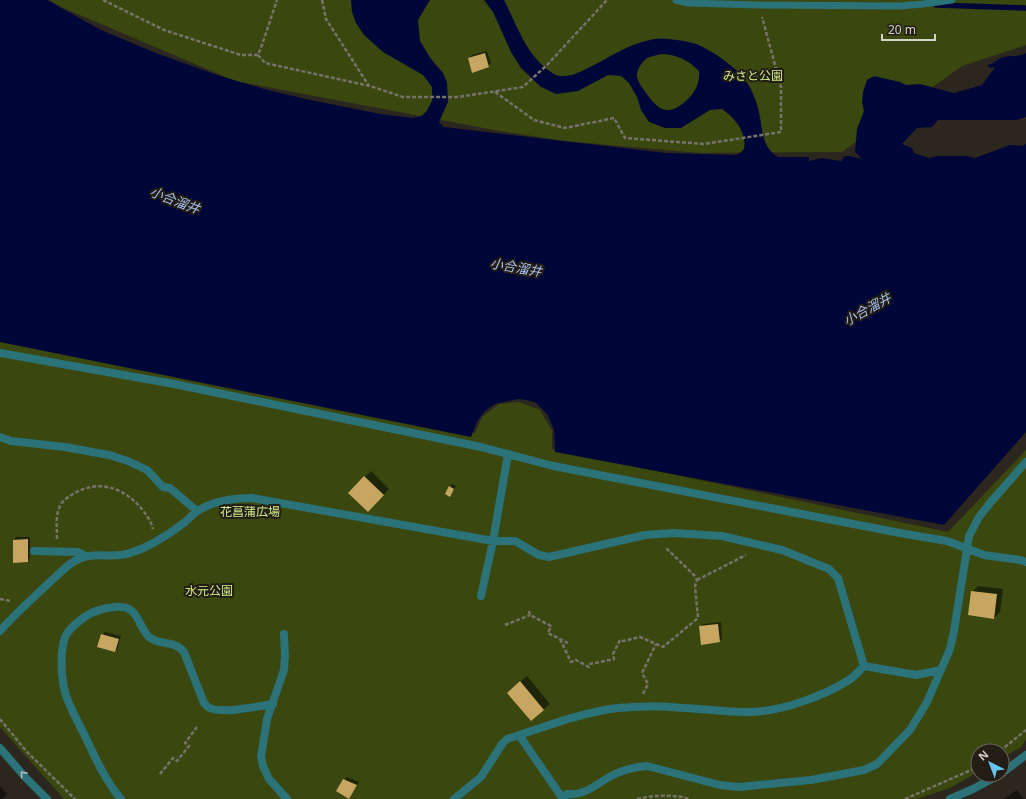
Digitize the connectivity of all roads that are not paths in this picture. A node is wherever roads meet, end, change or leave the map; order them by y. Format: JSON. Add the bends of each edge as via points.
{"nodes":[{"id":1,"x":676,"y":0,"type":"edge"},
{"id":2,"x":952,"y":0,"type":"edge"},
{"id":3,"x":759,"y":2,"type":"edge"},
{"id":4,"x":0,"y":353,"type":"edge"},
{"id":5,"x":0,"y":438,"type":"edge"},
{"id":6,"x":508,"y":454,"type":"junction"},
{"id":7,"x":1026,"y":462,"type":"edge"},
{"id":8,"x":197,"y":511,"type":"junction"},
{"id":9,"x":493,"y":540,"type":"junction"},
{"id":10,"x":967,"y":548,"type":"junction"},
{"id":11,"x":34,"y":551,"type":"dead end"},
{"id":12,"x":86,"y":556,"type":"junction"},
{"id":13,"x":1026,"y":562,"type":"edge"},
{"id":14,"x":481,"y":596,"type":"dead end"},
{"id":15,"x":0,"y":631,"type":"edge"},
{"id":16,"x":284,"y":634,"type":"dead end"},
{"id":17,"x":864,"y":666,"type":"junction"},
{"id":18,"x":941,"y":670,"type":"junction"},
{"id":19,"x":273,"y":704,"type":"junction"},
{"id":20,"x":519,"y":735,"type":"junction"},
{"id":21,"x":0,"y":748,"type":"edge"},
{"id":22,"x":1026,"y":755,"type":"edge"},
{"id":23,"x":1010,"y":767,"type":"edge"},
{"id":24,"x":984,"y":783,"type":"edge"},
{"id":25,"x":956,"y":798,"type":"edge"},
{"id":26,"x":47,"y":799,"type":"edge"},
{"id":27,"x":120,"y":799,"type":"edge"},
{"id":28,"x":287,"y":799,"type":"edge"},
{"id":29,"x":454,"y":799,"type":"edge"},
{"id":30,"x":562,"y":799,"type":"edge"}],
"edges":[{"from":1,"to":3,"type":"lane","via":[[688,3]]},
{"from":2,"to":3,"type":"lane","via":[[899,6]]},
{"from":4,"to":6,"type":"street","via":[[189,387]]},
{"from":5,"to":8,"type":"street","via":[[65,447],[128,461],[147,470],[163,487],[170,488]]},
{"from":6,"to":9,"type":"street"},
{"from":6,"to":10,"type":"street","via":[[568,469],[947,541]]},
{"from":7,"to":10,"type":"street","via":[[979,517],[969,536]]},
{"from":8,"to":9,"type":"street","via":[[235,498],[252,498]]},
{"from":8,"to":12,"type":"street","via":[[152,544],[129,554]]},
{"from":9,"to":14,"type":"street"},
{"from":9,"to":17,"type":"street","via":[[515,541],[549,558],[645,535],[673,533],[722,536],[782,550],[829,569],[838,578]]},
{"from":10,"to":13,"type":"street"},
{"from":10,"to":18,"type":"street","via":[[954,631]]},
{"from":11,"to":12,"type":"street","via":[[78,552]]},
{"from":12,"to":15,"type":"street","via":[[73,562]]},
{"from":16,"to":19,"type":"street","via":[[284,670]]},
{"from":17,"to":18,"type":"street","via":[[916,675]]},
{"from":17,"to":20,"type":"street","via":[[850,680],[820,695],[771,710],[747,713],[654,706],[618,708],[590,713]]},
{"from":18,"to":30,"type":"street","via":[[927,702],[910,730],[877,764],[864,770],[811,780],[739,787],[720,785],[647,766],[626,769],[584,793],[567,794]]},
{"from":19,"to":27,"type":"street","via":[[238,710],[209,708],[179,646],[149,637],[127,608],[99,610],[88,615],[70,629],[65,637],[63,681],[67,698],[107,781]]},
{"from":19,"to":28,"type":"street","via":[[267,719],[262,766],[269,779]]},
{"from":20,"to":29,"type":"street","via":[[507,739],[481,777]]},
{"from":20,"to":30,"type":"street"},
{"from":26,"to":21,"type":"street","one_way":true},
{"from":22,"to":23,"type":"street"},
{"from":24,"to":25,"type":"street"}]}
